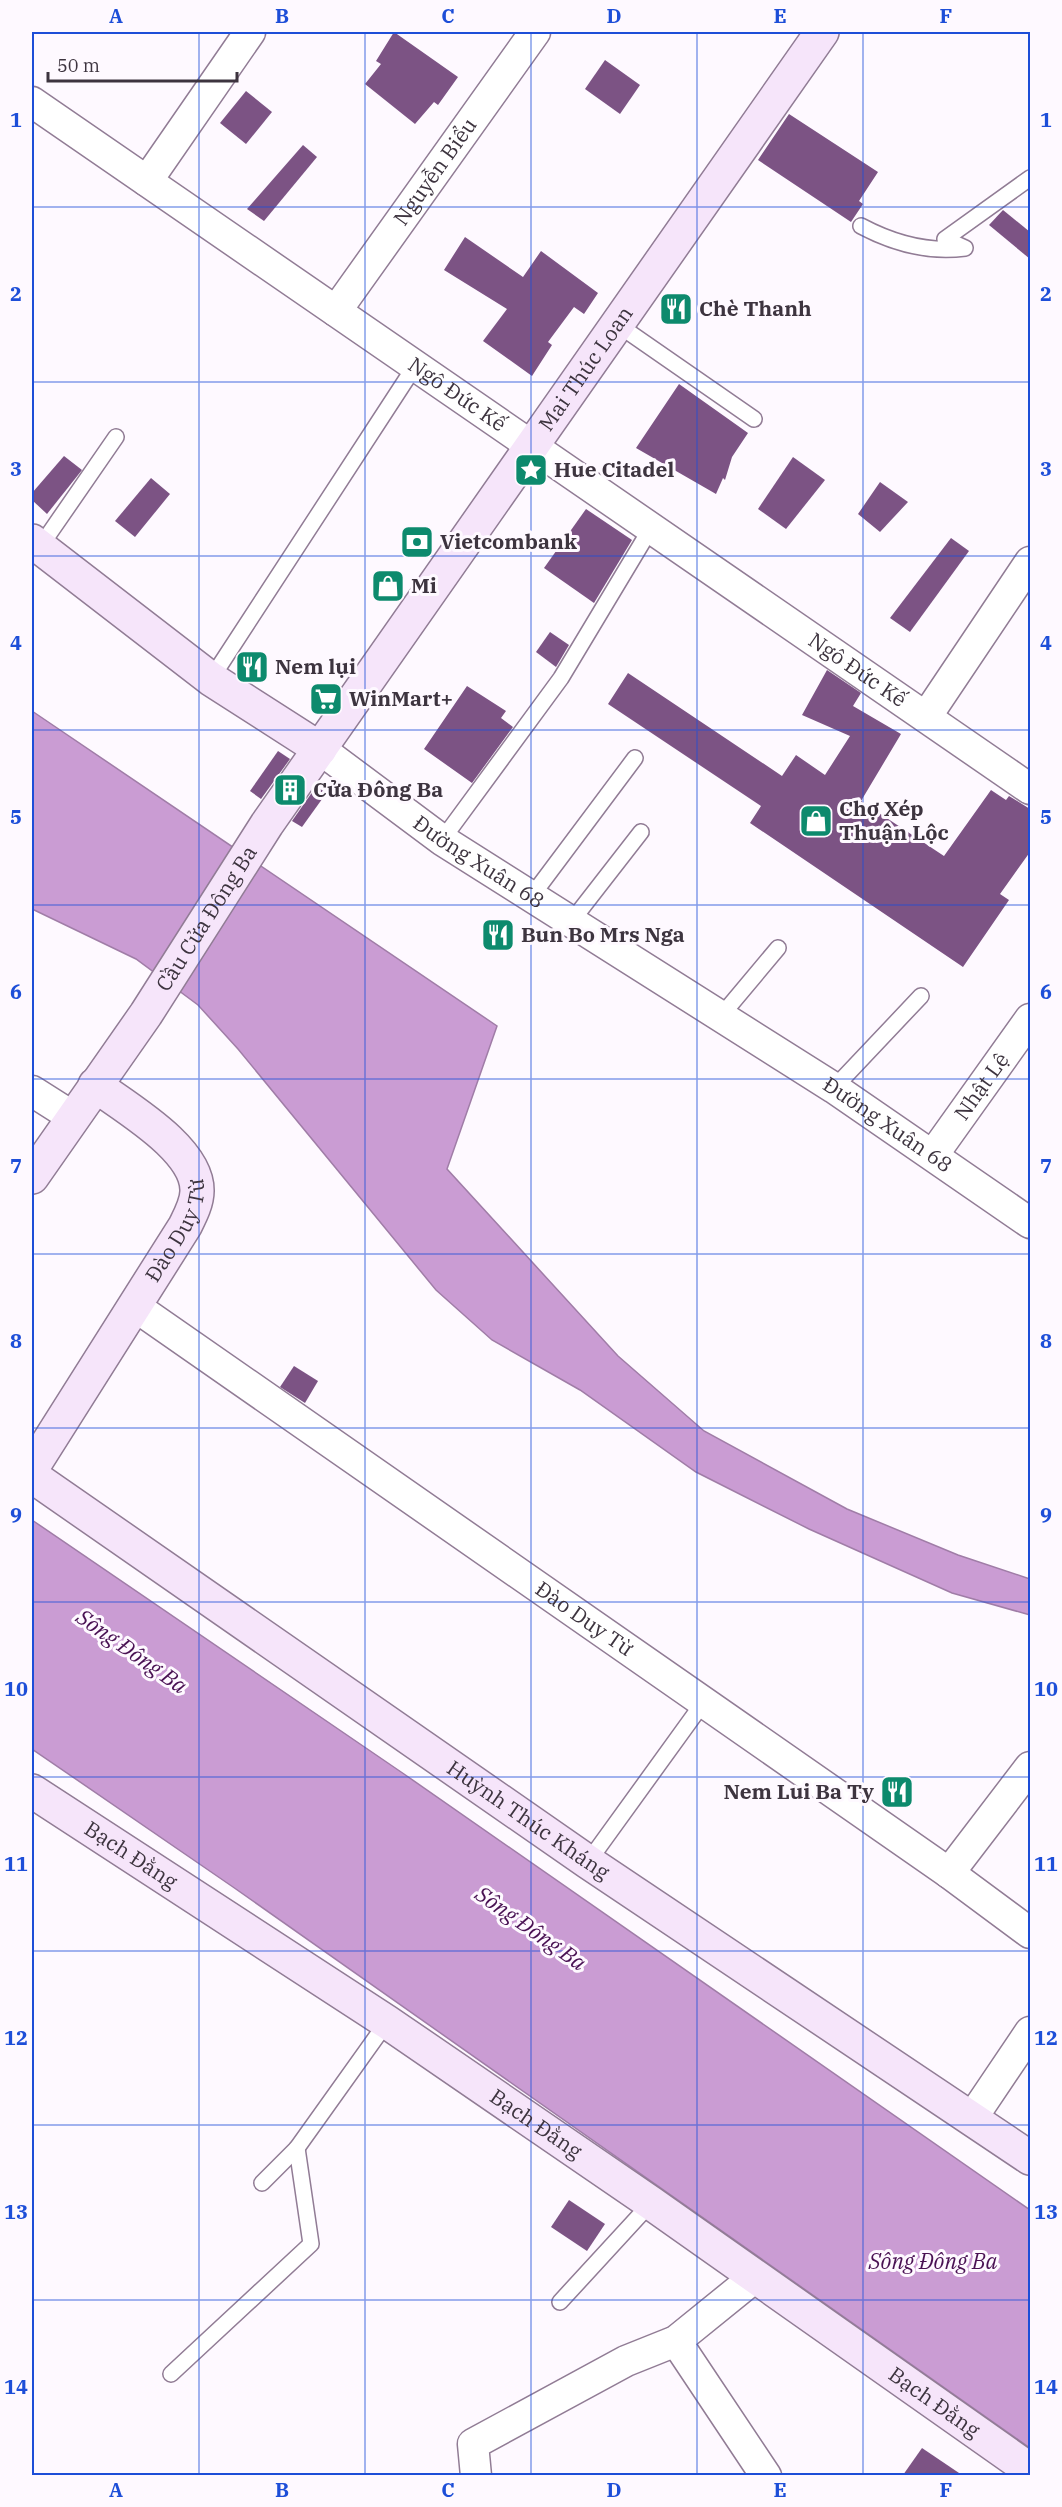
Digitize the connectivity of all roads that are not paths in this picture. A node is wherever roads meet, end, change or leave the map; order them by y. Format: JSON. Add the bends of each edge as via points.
{"nodes":[{"id":1,"x":250,"y":32,"type":"edge"},
{"id":2,"x":535,"y":32,"type":"edge"},
{"id":3,"x":822,"y":32,"type":"edge"},
{"id":4,"x":32,"y":102,"type":"edge"},
{"id":5,"x":1030,"y":178,"type":"edge"},
{"id":6,"x":147,"y":181,"type":"junction"},
{"id":7,"x":861,"y":226,"type":"dead end"},
{"id":8,"x":336,"y":311,"type":"junction"},
{"id":9,"x":617,"y":324,"type":"junction"},
{"id":10,"x":415,"y":366,"type":"junction"},
{"id":11,"x":754,"y":419,"type":"dead end"},
{"id":12,"x":116,"y":437,"type":"dead end"},
{"id":13,"x":532,"y":446,"type":"junction"},
{"id":14,"x":651,"y":528,"type":"junction"},
{"id":15,"x":36,"y":544,"type":"edge"},
{"id":16,"x":1030,"y":562,"type":"edge"},
{"id":17,"x":211,"y":679,"type":"junction"},
{"id":18,"x":926,"y":717,"type":"junction"},
{"id":19,"x":320,"y":749,"type":"junction"},
{"id":20,"x":634,"y":758,"type":"dead end"},
{"id":21,"x":1030,"y":789,"type":"edge"},
{"id":22,"x":267,"y":824,"type":"joint"},
{"id":23,"x":640,"y":832,"type":"dead end"},
{"id":24,"x":442,"y":840,"type":"junction"},
{"id":25,"x":531,"y":897,"type":"junction"},
{"id":26,"x":571,"y":922,"type":"junction"},
{"id":27,"x":778,"y":948,"type":"dead end"},
{"id":28,"x":921,"y":996,"type":"dead end"},
{"id":29,"x":721,"y":1016,"type":"junction"},
{"id":30,"x":1030,"y":1019,"type":"edge"},
{"id":31,"x":95,"y":1085,"type":"junction"},
{"id":32,"x":834,"y":1088,"type":"junction"},
{"id":33,"x":32,"y":1091,"type":"edge"},
{"id":34,"x":73,"y":1117,"type":"junction"},
{"id":35,"x":933,"y":1155,"type":"junction"},
{"id":36,"x":32,"y":1177,"type":"edge"},
{"id":37,"x":1030,"y":1223,"type":"edge"},
{"id":38,"x":136,"y":1307,"type":"junction"},
{"id":39,"x":32,"y":1468,"type":"edge"},
{"id":40,"x":32,"y":1476,"type":"edge"},
{"id":41,"x":703,"y":1702,"type":"junction"},
{"id":42,"x":1030,"y":1767,"type":"edge"},
{"id":43,"x":32,"y":1791,"type":"edge"},
{"id":44,"x":588,"y":1862,"type":"junction"},
{"id":45,"x":949,"y":1873,"type":"junction"},
{"id":46,"x":1030,"y":1933,"type":"edge"},
{"id":47,"x":387,"y":2022,"type":"junction"},
{"id":48,"x":1030,"y":2032,"type":"edge"},
{"id":49,"x":972,"y":2118,"type":"junction"},
{"id":50,"x":297,"y":2148,"type":"junction"},
{"id":51,"x":1030,"y":2158,"type":"edge"},
{"id":52,"x":262,"y":2183,"type":"dead end"},
{"id":53,"x":651,"y":2203,"type":"junction"},
{"id":54,"x":755,"y":2277,"type":"junction"},
{"id":55,"x":560,"y":2302,"type":"dead end"},
{"id":56,"x":676,"y":2341,"type":"junction"},
{"id":57,"x":171,"y":2374,"type":"dead end"},
{"id":58,"x":1030,"y":2470,"type":"edge"},
{"id":59,"x":476,"y":2475,"type":"edge"},
{"id":60,"x":766,"y":2475,"type":"edge"}],
"edges":[{"from":1,"to":6,"type":"street"},
{"from":2,"to":8,"type":"street","name":"Nguyễn Biểu"},
{"from":3,"to":9,"type":"street","name":"Mai Thúc Loan"},
{"from":4,"to":6,"type":"street","name":"Ngô Đức Kế"},
{"from":5,"to":7,"type":"lane","via":[[945,239],[964,248],[947,250],[905,244]]},
{"from":6,"to":8,"type":"street","name":"Ngô Đức Kế"},
{"from":8,"to":10,"type":"street","name":"Ngô Đức Kế"},
{"from":9,"to":11,"type":"lane"},
{"from":9,"to":13,"type":"street","name":"Mai Thúc Loan"},
{"from":10,"to":13,"type":"street","name":"Ngô Đức Kế"},
{"from":10,"to":17,"type":"lane"},
{"from":12,"to":15,"type":"lane"},
{"from":13,"to":14,"type":"street","name":"Ngô Đức Kế"},
{"from":13,"to":19,"type":"street","name":"Mai Thúc Loan"},
{"from":14,"to":18,"type":"street","name":"Ngô Đức Kế"},
{"from":14,"to":24,"type":"lane","via":[[561,678]]},
{"from":15,"to":17,"type":"street","name":"Đường Xuân 68"},
{"from":16,"to":18,"type":"street"},
{"from":17,"to":19,"type":"street","name":"Đường Xuân 68"},
{"from":18,"to":21,"type":"street","name":"Ngô Đức Kế"},
{"from":19,"to":22,"type":"street","name":"Mai Thúc Loan"},
{"from":19,"to":24,"type":"street","name":"Đường Xuân 68"},
{"from":20,"to":25,"type":"lane"},
{"from":22,"to":31,"type":"street","name":"Cầu Cửa Đông Ba","via":[[146,1014]]},
{"from":23,"to":26,"type":"lane"},
{"from":24,"to":25,"type":"street","name":"Đường Xuân 68"},
{"from":25,"to":26,"type":"street","name":"Đường Xuân 68"},
{"from":26,"to":29,"type":"street","name":"Đường Xuân 68"},
{"from":27,"to":29,"type":"lane"},
{"from":28,"to":32,"type":"lane"},
{"from":29,"to":32,"type":"street","name":"Đường Xuân 68"},
{"from":30,"to":35,"type":"street","name":"Nhật Lệ"},
{"from":31,"to":34,"type":"street"},
{"from":31,"to":38,"type":"street","name":"Đào Duy Từ","via":[[169,1140],[192,1169],[197,1191],[185,1226]]},
{"from":32,"to":35,"type":"street","name":"Đường Xuân 68"},
{"from":33,"to":34,"type":"street"},
{"from":34,"to":36,"type":"street"},
{"from":35,"to":37,"type":"street","name":"Đường Xuân 68"},
{"from":38,"to":39,"type":"street","name":"Đào Duy Từ"},
{"from":38,"to":41,"type":"street","name":"Đào Duy Từ"},
{"from":40,"to":44,"type":"street","name":"Huỳnh Thúc Kháng"},
{"from":41,"to":44,"type":"lane"},
{"from":41,"to":45,"type":"street","name":"Đào Duy Từ"},
{"from":42,"to":45,"type":"street"},
{"from":43,"to":47,"type":"street","name":"Bạch Đằng"},
{"from":44,"to":49,"type":"street","name":"Huỳnh Thúc Kháng"},
{"from":45,"to":46,"type":"street","name":"Đào Duy Từ"},
{"from":47,"to":50,"type":"lane"},
{"from":47,"to":53,"type":"street","name":"Bạch Đằng"},
{"from":48,"to":49,"type":"street"},
{"from":49,"to":51,"type":"street","name":"Huỳnh Thúc Kháng"},
{"from":50,"to":52,"type":"lane"},
{"from":50,"to":57,"type":"lane","via":[[311,2244]]},
{"from":53,"to":54,"type":"street","name":"Bạch Đằng"},
{"from":53,"to":55,"type":"lane"},
{"from":54,"to":56,"type":"street"},
{"from":54,"to":58,"type":"street","name":"Bạch Đằng"},
{"from":56,"to":59,"type":"street","via":[[626,2361],[473,2444]]},
{"from":56,"to":60,"type":"street"}]}
